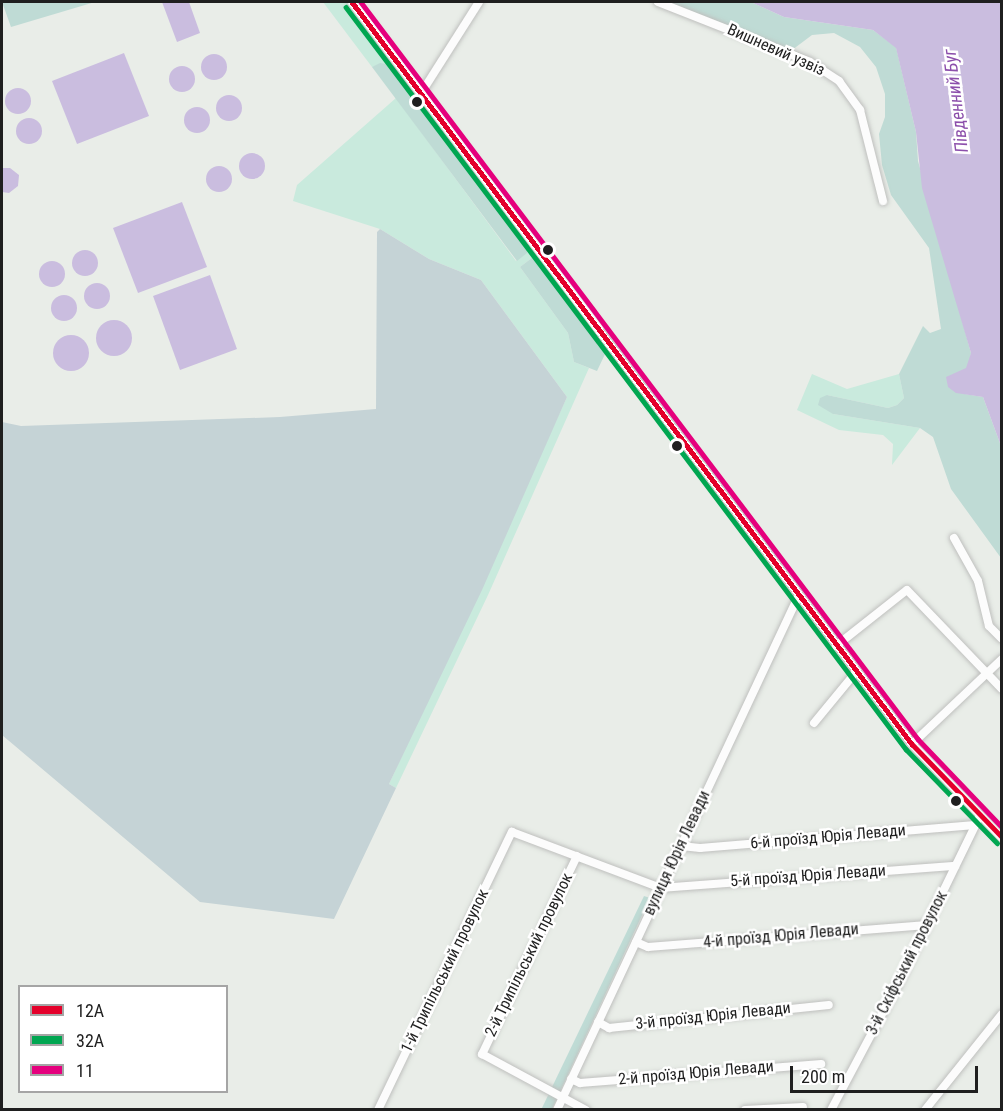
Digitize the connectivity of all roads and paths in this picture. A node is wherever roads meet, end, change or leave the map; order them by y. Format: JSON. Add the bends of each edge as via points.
{"nodes":[{"id":1,"x":352,"y":2,"type":"edge"},
{"id":2,"x":480,"y":2,"type":"edge"},
{"id":3,"x":658,"y":2,"type":"edge"},
{"id":4,"x":420,"y":95,"type":"junction"},
{"id":5,"x":883,"y":201,"type":"dead end"},
{"id":6,"x":598,"y":329,"type":"joint"},
{"id":7,"x":954,"y":538,"type":"dead end"},
{"id":8,"x":798,"y":597,"type":"junction"},
{"id":9,"x":1002,"y":639,"type":"edge"},
{"id":10,"x":836,"y":646,"type":"junction"},
{"id":11,"x":1002,"y":659,"type":"edge"},
{"id":12,"x":856,"y":672,"type":"junction"},
{"id":13,"x":987,"y":676,"type":"junction"},
{"id":14,"x":1002,"y":689,"type":"edge"},
{"id":15,"x":814,"y":723,"type":"dead end"},
{"id":16,"x":912,"y":744,"type":"junction"},
{"id":17,"x":980,"y":816,"type":"junction"},
{"id":18,"x":975,"y":825,"type":"junction"},
{"id":19,"x":1002,"y":838,"type":"edge"},
{"id":20,"x":681,"y":846,"type":"junction"},
{"id":21,"x":577,"y":856,"type":"junction"},
{"id":22,"x":955,"y":866,"type":"junction"},
{"id":23,"x":661,"y":888,"type":"junction"},
{"id":24,"x":927,"y":925,"type":"junction"},
{"id":25,"x":636,"y":942,"type":"junction"},
{"id":26,"x":829,"y":1005,"type":"dead end"},
{"id":27,"x":1002,"y":1014,"type":"edge"},
{"id":28,"x":598,"y":1022,"type":"junction"},
{"id":29,"x":821,"y":1064,"type":"dead end"},
{"id":30,"x":571,"y":1079,"type":"junction"},
{"id":31,"x":562,"y":1097,"type":"junction"},
{"id":32,"x":803,"y":1107,"type":"dead end"},
{"id":33,"x":378,"y":1110,"type":"edge"},
{"id":34,"x":557,"y":1110,"type":"edge"},
{"id":35,"x":586,"y":1110,"type":"edge"},
{"id":36,"x":745,"y":1110,"type":"edge"},
{"id":37,"x":831,"y":1110,"type":"edge"},
{"id":38,"x":925,"y":1110,"type":"edge"}],
"edges":[{"from":1,"to":4,"type":"street"},
{"from":2,"to":4,"type":"street"},
{"from":3,"to":5,"type":"street","name":"Вишневий узвіз","via":[[810,62],[839,81],[860,110]]},
{"from":4,"to":6,"type":"street"},
{"from":6,"to":8,"type":"street"},
{"from":7,"to":9,"type":"street","via":[[978,581],[989,626]]},
{"from":8,"to":10,"type":"street"},
{"from":8,"to":20,"type":"street","name":"вулиця Юрія Левади"},
{"from":10,"to":12,"type":"street"},
{"from":10,"to":13,"type":"street","via":[[907,590]]},
{"from":11,"to":13,"type":"street"},
{"from":12,"to":15,"type":"street"},
{"from":12,"to":16,"type":"street"},
{"from":13,"to":14,"type":"street"},
{"from":13,"to":16,"type":"street"},
{"from":16,"to":17,"type":"street"},
{"from":17,"to":18,"type":"street","name":"3-й Скіфський провулок"},
{"from":17,"to":19,"type":"street"},
{"from":18,"to":20,"type":"street","name":"6-й проїзд Юрія Левади","via":[[700,848]]},
{"from":18,"to":22,"type":"street","name":"3-й Скіфський провулок"},
{"from":20,"to":23,"type":"street","name":"вулиця Юрія Левади"},
{"from":21,"to":23,"type":"street"},
{"from":21,"to":31,"type":"street","name":"2-й Трипільський провулок","via":[[482,1054]]},
{"from":21,"to":33,"type":"street","name":"1-й Трипільський провулок","via":[[512,832]]},
{"from":22,"to":23,"type":"street","name":"5-й проїзд Юрія Левади"},
{"from":22,"to":24,"type":"street","name":"3-й Скіфський провулок"},
{"from":23,"to":25,"type":"street","name":"вулиця Юрія Левади"},
{"from":24,"to":25,"type":"street","name":"4-й проїзд Юрія Левади","via":[[648,948]]},
{"from":24,"to":37,"type":"street","name":"3-й Скіфський провулок"},
{"from":25,"to":28,"type":"street","name":"вулиця Юрія Левади"},
{"from":26,"to":28,"type":"street","name":"3-й проїзд Юрія Левади","via":[[609,1028]]},
{"from":27,"to":38,"type":"street"},
{"from":28,"to":30,"type":"street","name":"вулиця Юрія Левади"},
{"from":29,"to":30,"type":"street","name":"2-й проїзд Юрія Левади","via":[[580,1083]]},
{"from":30,"to":31,"type":"street","name":"вулиця Юрія Левади"},
{"from":31,"to":34,"type":"street","name":"вулиця Юрія Левади"},
{"from":31,"to":35,"type":"street"},
{"from":32,"to":36,"type":"street"}]}
